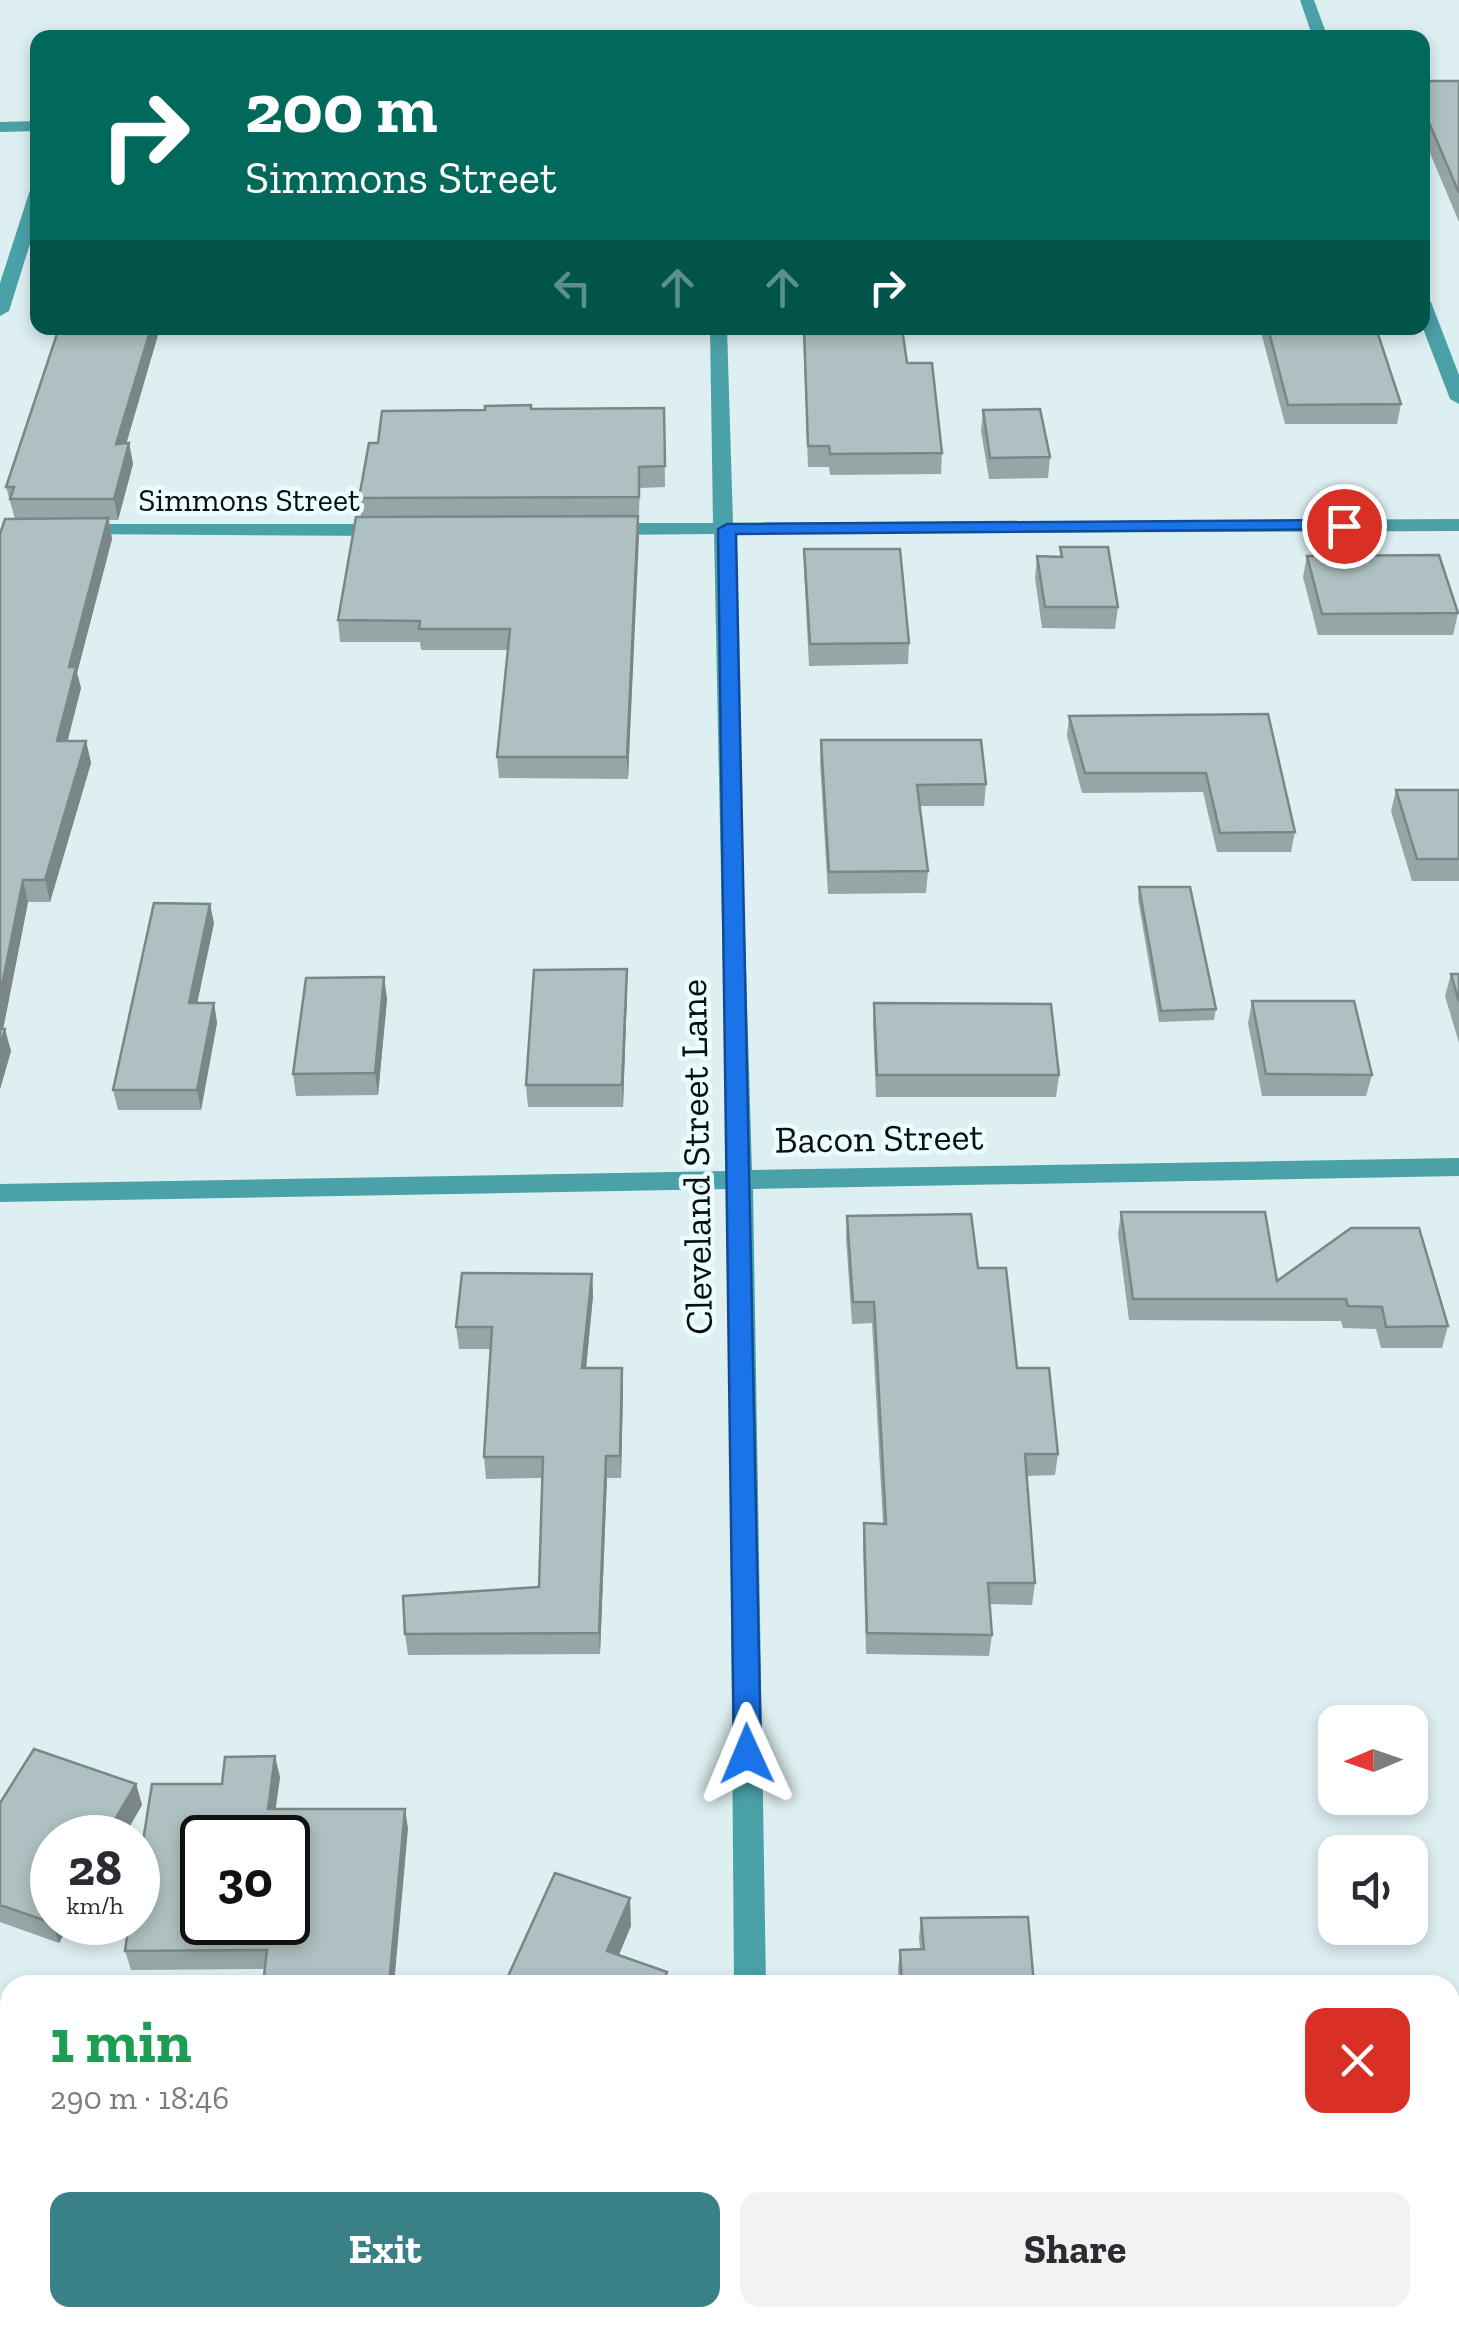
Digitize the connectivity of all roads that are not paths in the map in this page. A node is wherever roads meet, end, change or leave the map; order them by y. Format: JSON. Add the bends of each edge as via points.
{"nodes":[{"id":1,"x":1307,"y":0,"type":"edge"},
{"id":2,"x":1319,"y":30,"type":"edge"},
{"id":3,"x":30,"y":126,"type":"edge"},
{"id":4,"x":0,"y":127,"type":"edge"},
{"id":5,"x":30,"y":215,"type":"edge"},
{"id":6,"x":0,"y":310,"type":"edge"},
{"id":7,"x":1430,"y":323,"type":"edge"},
{"id":8,"x":718,"y":335,"type":"edge"},
{"id":9,"x":1459,"y":398,"type":"edge"},
{"id":10,"x":1459,"y":525,"type":"edge"},
{"id":11,"x":575,"y":529,"type":"edge"},
{"id":12,"x":727,"y":529,"type":"junction"},
{"id":13,"x":60,"y":530,"type":"edge"},
{"id":14,"x":400,"y":530,"type":"edge"},
{"id":15,"x":1459,"y":1167,"type":"edge"},
{"id":16,"x":740,"y":1178,"type":"junction"},
{"id":17,"x":0,"y":1193,"type":"edge"},
{"id":18,"x":750,"y":1975,"type":"edge"}],
"edges":[{"from":1,"to":2,"type":"street"},
{"from":3,"to":4,"type":"street"},
{"from":5,"to":6,"type":"street"},
{"from":7,"to":9,"type":"street"},
{"from":8,"to":12,"type":"street","name":"Cleveland Street Lane"},
{"from":10,"to":12,"type":"street"},
{"from":11,"to":12,"type":"street"},
{"from":12,"to":16,"type":"street","name":"Cleveland Street Lane"},
{"from":13,"to":14,"type":"street","name":"Simmons Street"},
{"from":15,"to":16,"type":"street","name":"Bacon Street"},
{"from":16,"to":17,"type":"street","name":"Bacon Street"},
{"from":16,"to":18,"type":"street","name":"Cleveland Street Lane"}]}
